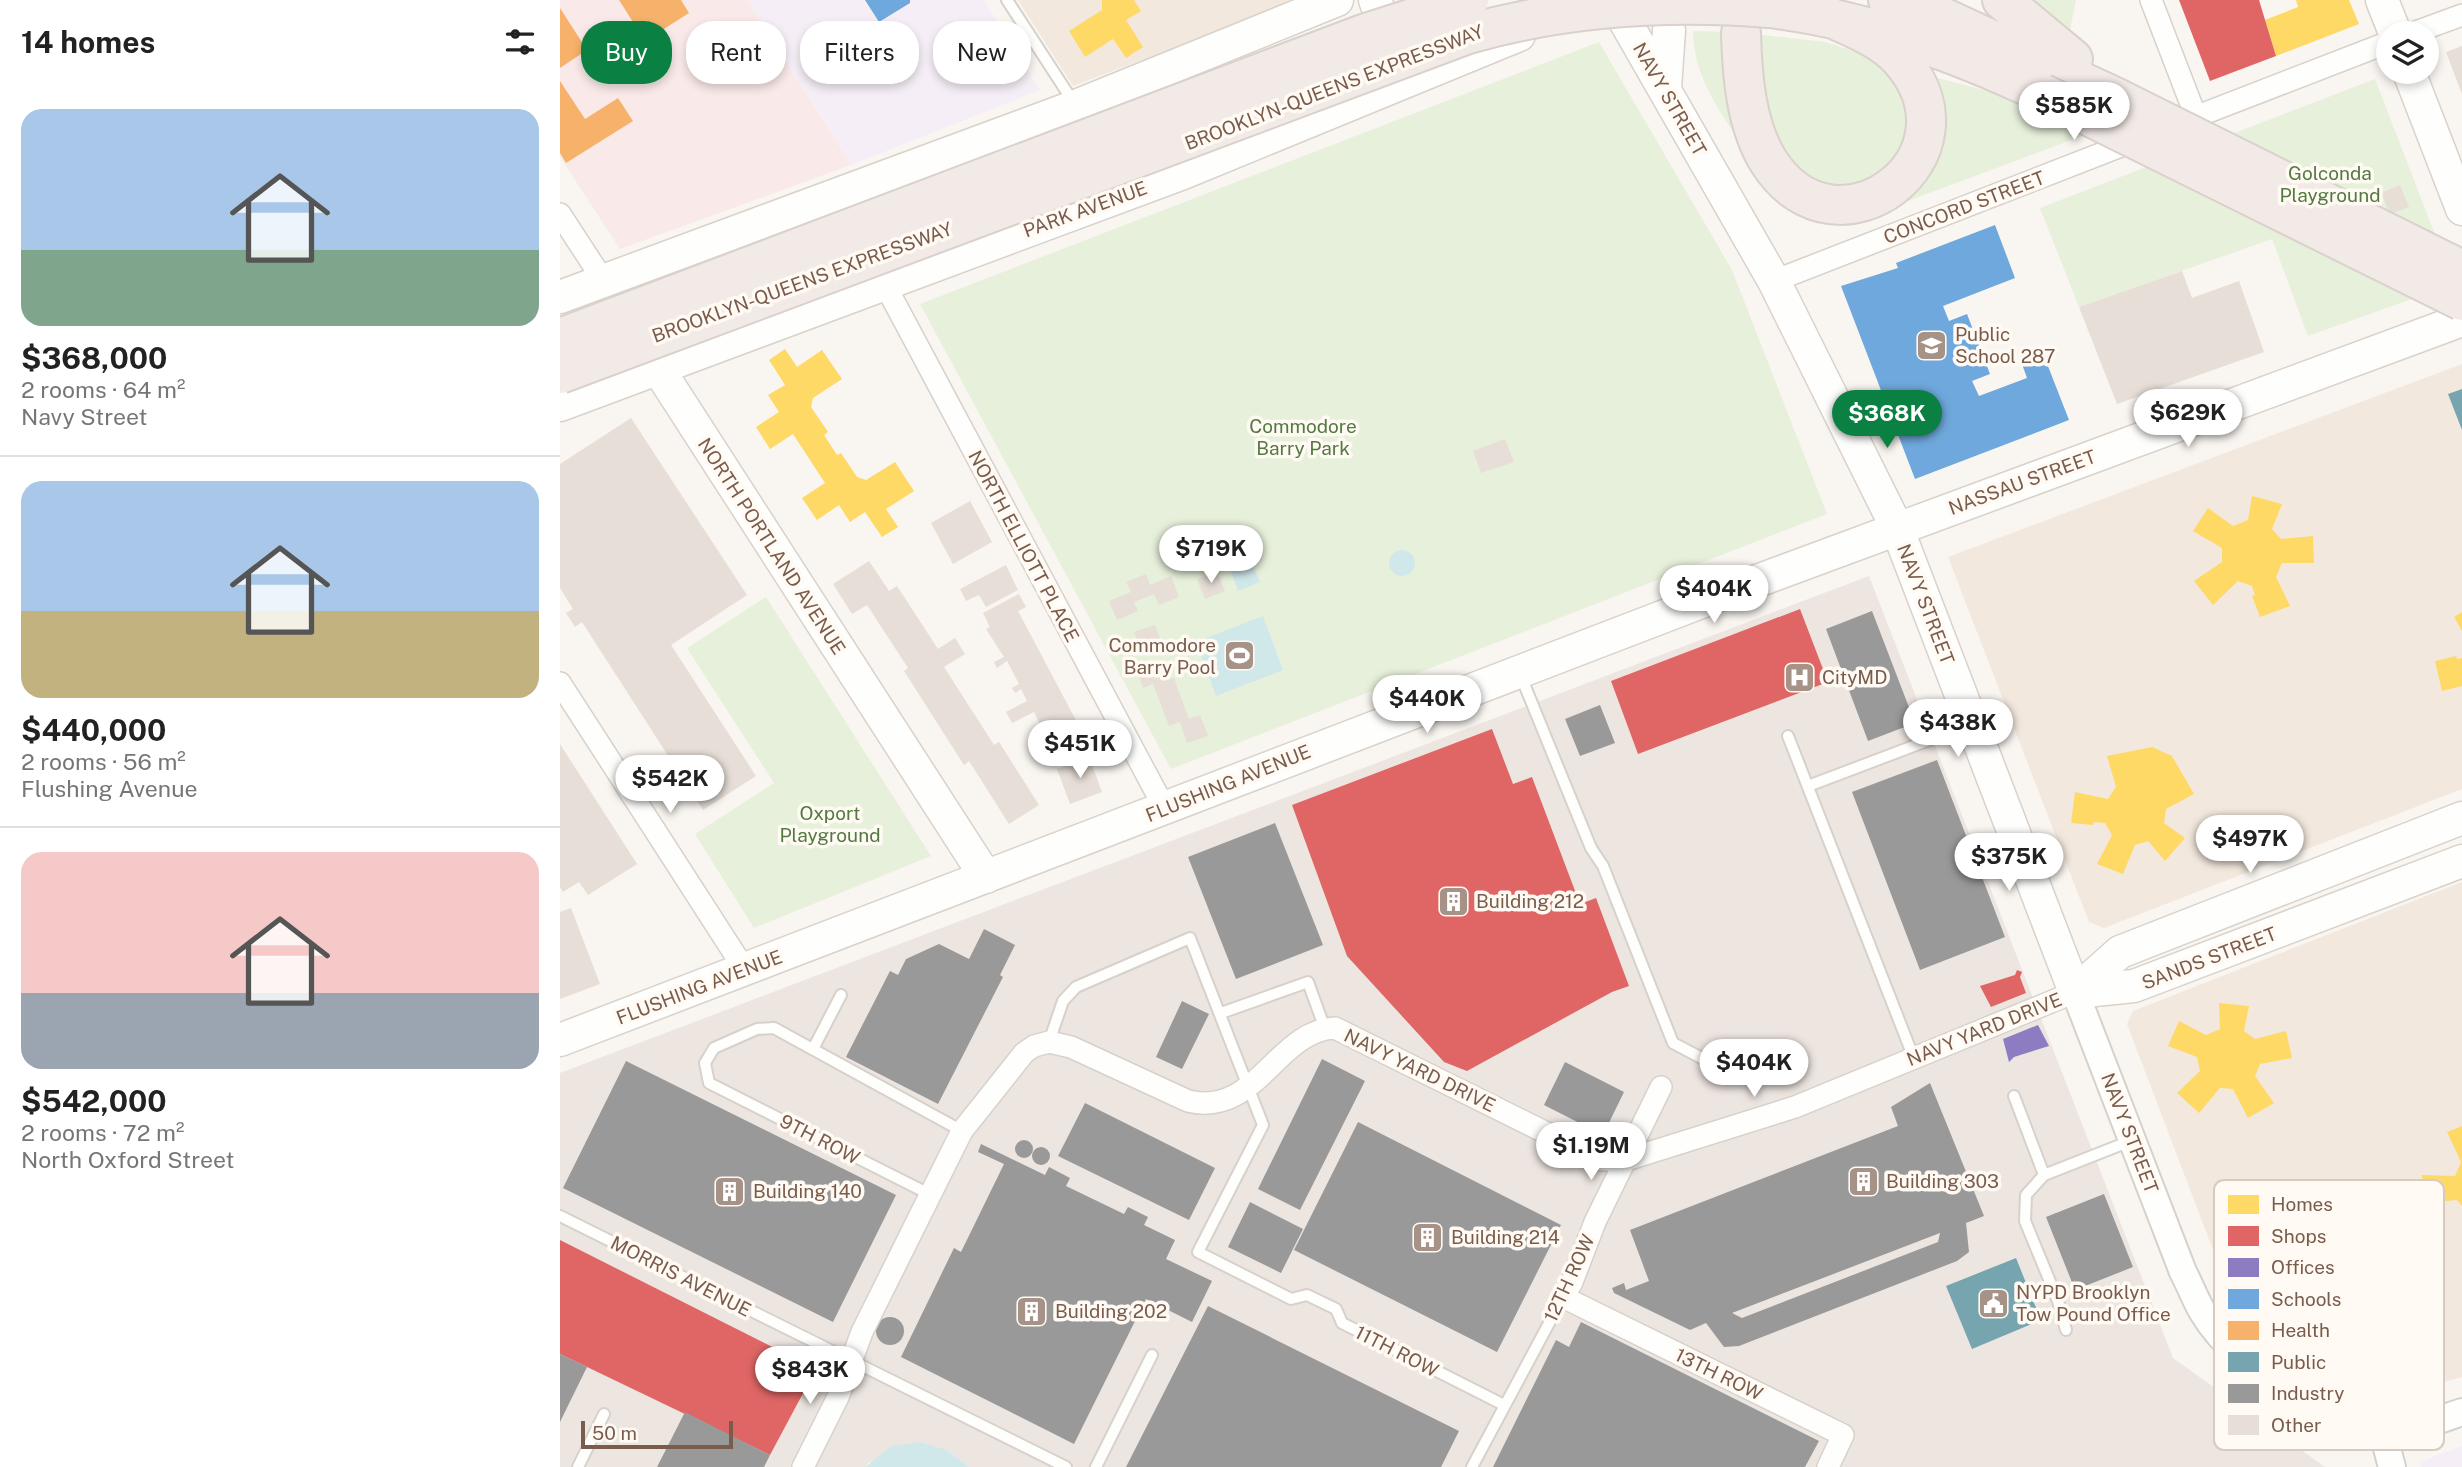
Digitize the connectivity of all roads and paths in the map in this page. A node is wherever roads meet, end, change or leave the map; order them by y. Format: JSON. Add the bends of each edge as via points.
{"nodes":[{"id":1,"x":1007,"y":0,"type":"edge"},
{"id":2,"x":1337,"y":0,"type":"edge"},
{"id":3,"x":1375,"y":0,"type":"edge"},
{"id":4,"x":1411,"y":0,"type":"edge"},
{"id":5,"x":1469,"y":0,"type":"edge"},
{"id":6,"x":1605,"y":0,"type":"edge"},
{"id":7,"x":1613,"y":0,"type":"edge"},
{"id":8,"x":1888,"y":0,"type":"edge"},
{"id":9,"x":2002,"y":0,"type":"edge"},
{"id":10,"x":2151,"y":0,"type":"edge"},
{"id":11,"x":2382,"y":0,"type":"edge"},
{"id":12,"x":2462,"y":15,"type":"edge"},
{"id":13,"x":1832,"y":18,"type":"junction"},
{"id":14,"x":2390,"y":21,"type":"edge"},
{"id":15,"x":2439,"y":23,"type":"edge"},
{"id":16,"x":1669,"y":30,"type":"dead end"},
{"id":17,"x":1741,"y":33,"type":"dead end"},
{"id":18,"x":2376,"y":48,"type":"edge"},
{"id":19,"x":1271,"y":68,"type":"junction"},
{"id":20,"x":2053,"y":71,"type":"junction"},
{"id":21,"x":1138,"y":81,"type":"junction"},
{"id":22,"x":1406,"y":81,"type":"junction"},
{"id":23,"x":2414,"y":84,"type":"edge"},
{"id":24,"x":1665,"y":88,"type":"junction"},
{"id":25,"x":1076,"y":106,"type":"junction"},
{"id":26,"x":2196,"y":117,"type":"junction"},
{"id":27,"x":1178,"y":174,"type":"junction"},
{"id":28,"x":2462,"y":209,"type":"edge"},
{"id":29,"x":560,"y":214,"type":"edge"},
{"id":30,"x":2462,"y":270,"type":"edge"},
{"id":31,"x":603,"y":280,"type":"junction"},
{"id":32,"x":1774,"y":281,"type":"junction"},
{"id":33,"x":884,"y":283,"type":"junction"},
{"id":34,"x":560,"y":297,"type":"edge"},
{"id":35,"x":2462,"y":301,"type":"edge"},
{"id":36,"x":2462,"y":320,"type":"edge"},
{"id":37,"x":560,"y":338,"type":"edge"},
{"id":38,"x":658,"y":368,"type":"junction"},
{"id":39,"x":560,"y":374,"type":"edge"},
{"id":40,"x":560,"y":405,"type":"edge"},
{"id":41,"x":1897,"y":528,"type":"junction"},
{"id":42,"x":1519,"y":672,"type":"junction"},
{"id":43,"x":560,"y":683,"type":"edge"},
{"id":44,"x":1972,"y":723,"type":"junction"},
{"id":45,"x":1788,"y":736,"type":"dead end"},
{"id":46,"x":1808,"y":786,"type":"junction"},
{"id":47,"x":1164,"y":809,"type":"junction"},
{"id":48,"x":2462,"y":818,"type":"edge"},
{"id":49,"x":2462,"y":860,"type":"edge"},
{"id":50,"x":986,"y":877,"type":"junction"},
{"id":51,"x":745,"y":970,"type":"junction"},
{"id":52,"x":2076,"y":992,"type":"junction"},
{"id":53,"x":841,"y":995,"type":"dead end"},
{"id":54,"x":1221,"y":1013,"type":"junction"},
{"id":55,"x":1325,"y":1029,"type":"junction"},
{"id":56,"x":560,"y":1040,"type":"edge"},
{"id":57,"x":1049,"y":1042,"type":"junction"},
{"id":58,"x":813,"y":1049,"type":"junction"},
{"id":59,"x":1913,"y":1056,"type":"junction"},
{"id":60,"x":1713,"y":1064,"type":"dead end"},
{"id":61,"x":1250,"y":1086,"type":"junction"},
{"id":62,"x":1661,"y":1087,"type":"dead end"},
{"id":63,"x":2014,"y":1096,"type":"dead end"},
{"id":64,"x":962,"y":1131,"type":"junction"},
{"id":65,"x":2133,"y":1140,"type":"junction"},
{"id":66,"x":1626,"y":1160,"type":"junction"},
{"id":67,"x":2044,"y":1174,"type":"junction"},
{"id":68,"x":931,"y":1195,"type":"junction"},
{"id":69,"x":560,"y":1216,"type":"edge"},
{"id":70,"x":1563,"y":1297,"type":"junction"},
{"id":71,"x":2214,"y":1325,"type":"edge"},
{"id":72,"x":2066,"y":1330,"type":"dead end"},
{"id":73,"x":1152,"y":1355,"type":"dead end"},
{"id":74,"x":852,"y":1362,"type":"junction"},
{"id":75,"x":1504,"y":1405,"type":"junction"},
{"id":76,"x":2462,"y":1412,"type":"edge"},
{"id":77,"x":604,"y":1415,"type":"dead end"},
{"id":78,"x":2444,"y":1418,"type":"edge"},
{"id":79,"x":2387,"y":1450,"type":"edge"},
{"id":80,"x":578,"y":1467,"type":"edge"},
{"id":81,"x":803,"y":1467,"type":"edge"},
{"id":82,"x":1066,"y":1467,"type":"edge"},
{"id":83,"x":1096,"y":1467,"type":"edge"},
{"id":84,"x":1472,"y":1467,"type":"edge"},
{"id":85,"x":1828,"y":1467,"type":"edge"},
{"id":86,"x":2392,"y":1467,"type":"edge"}],
"edges":[{"from":1,"to":25,"type":"lane"},
{"from":2,"to":21,"type":"main road"},
{"from":3,"to":22,"type":"main road"},
{"from":4,"to":19,"type":"highway","bridge":true,"via":[[1339,31]]},
{"from":5,"to":19,"type":"highway","name":"BROOKLYN-QUEENS EXPRESSWAY","bridge":true},
{"from":6,"to":22,"type":"main road","name":"PARK AVENUE"},
{"from":7,"to":24,"type":"main road","name":"NAVY STREET"},
{"from":8,"to":20,"type":"highway","name":"BROOKLYN-QUEENS EXPRESSWAY","via":[[1934,13]]},
{"from":9,"to":20,"type":"highway"},
{"from":10,"to":26,"type":"street"},
{"from":11,"to":14,"type":"main road"},
{"from":12,"to":15,"type":"street"},
{"from":13,"to":17,"type":"highway","via":[[1878,40],[1899,58],[1912,75],[1926,112],[1922,146],[1905,177],[1890,191],[1852,205],[1826,203],[1801,193],[1769,162],[1749,106]]},
{"from":13,"to":20,"type":"highway","name":"BROOKLYN-QUEENS EXPRESSWAY"},
{"from":13,"to":39,"type":"highway","name":"BROOKLYN-QUEENS EXPRESSWAY","bridge":true,"via":[[1769,8],[1611,6],[1535,17],[1468,34]]},
{"from":16,"to":24,"type":"main road"},
{"from":18,"to":26,"type":"street","name":"CONCORD STREET"},
{"from":19,"to":37,"type":"highway","name":"BROOKLYN-QUEENS EXPRESSWAY","bridge":true},
{"from":20,"to":30,"type":"highway","bridge":true,"via":[[2115,97]]},
{"from":20,"to":35,"type":"highway","name":"BROOKLYN-QUEENS EXPRESSWAY","bridge":true},
{"from":21,"to":25,"type":"main road"},
{"from":21,"to":27,"type":"main road"},
{"from":22,"to":27,"type":"main road","name":"PARK AVENUE"},
{"from":23,"to":28,"type":"main road"},
{"from":24,"to":32,"type":"main road","name":"NAVY STREET"},
{"from":25,"to":31,"type":"main road"},
{"from":26,"to":32,"type":"street","name":"CONCORD STREET"},
{"from":27,"to":33,"type":"main road","name":"PARK AVENUE"},
{"from":29,"to":31,"type":"street","name":"NORTH PORTLAND AVENUE"},
{"from":31,"to":34,"type":"main road"},
{"from":31,"to":38,"type":"main road","name":"NORTH PORTLAND AVENUE"},
{"from":32,"to":41,"type":"main road","name":"NAVY STREET"},
{"from":33,"to":38,"type":"main road","name":"PARK AVENUE"},
{"from":33,"to":47,"type":"street","name":"NORTH ELLIOTT PLACE"},
{"from":36,"to":41,"type":"main road","name":"NASSAU STREET"},
{"from":38,"to":40,"type":"main road","name":"PARK AVENUE"},
{"from":38,"to":50,"type":"main road","name":"NORTH PORTLAND AVENUE"},
{"from":41,"to":42,"type":"main road","name":"FLUSHING AVENUE"},
{"from":41,"to":44,"type":"main road","name":"NAVY STREET"},
{"from":42,"to":47,"type":"main road","name":"FLUSHING AVENUE"},
{"from":42,"to":60,"type":"lane","via":[[1673,1043]]},
{"from":43,"to":51,"type":"street"},
{"from":44,"to":46,"type":"lane"},
{"from":44,"to":52,"type":"main road","name":"NAVY STREET"},
{"from":45,"to":46,"type":"lane"},
{"from":46,"to":59,"type":"lane"},
{"from":47,"to":50,"type":"main road","name":"FLUSHING AVENUE"},
{"from":48,"to":52,"type":"main road","name":"SANDS STREET","via":[[2120,952]]},
{"from":49,"to":52,"type":"main road","name":"SANDS STREET","via":[[2134,986]]},
{"from":50,"to":51,"type":"main road","name":"FLUSHING AVENUE"},
{"from":51,"to":56,"type":"main road","name":"FLUSHING AVENUE"},
{"from":52,"to":59,"type":"street","name":"NAVY YARD DRIVE"},
{"from":52,"to":65,"type":"street","name":"NAVY STREET"},
{"from":53,"to":58,"type":"lane"},
{"from":54,"to":55,"type":"lane","via":[[1308,982]]},
{"from":54,"to":57,"type":"lane","via":[[1190,938],[1076,986],[1063,1001]]},
{"from":54,"to":61,"type":"lane"},
{"from":55,"to":61,"type":"street","name":"NAVY YARD DRIVE","via":[[1298,1043]]},
{"from":55,"to":66,"type":"street","name":"NAVY YARD DRIVE","via":[[1340,1030],[1601,1160]]},
{"from":57,"to":61,"type":"street","name":"NAVY YARD DRIVE","via":[[1071,1046],[1197,1103],[1225,1101]]},
{"from":57,"to":64,"type":"street","via":[[1024,1053]]},
{"from":58,"to":64,"type":"lane"},
{"from":58,"to":68,"type":"lane","name":"9TH ROW","via":[[774,1028],[757,1029],[714,1048],[705,1063],[709,1083]]},
{"from":59,"to":66,"type":"street","name":"NAVY YARD DRIVE","via":[[1780,1112]]},
{"from":61,"to":75,"type":"lane","name":"11TH ROW","via":[[1263,1125],[1198,1252],[1292,1299],[1307,1295],[1327,1304],[1336,1309],[1342,1323]]},
{"from":62,"to":66,"type":"street","name":"12TH ROW"},
{"from":63,"to":67,"type":"lane"},
{"from":64,"to":68,"type":"street"},
{"from":65,"to":67,"type":"lane"},
{"from":65,"to":71,"type":"street","name":"NAVY STREET","via":[[2183,1272]]},
{"from":66,"to":70,"type":"street","name":"12TH ROW"},
{"from":67,"to":72,"type":"lane","via":[[2026,1195],[2025,1221]]},
{"from":68,"to":74,"type":"street","via":[[862,1332]]},
{"from":69,"to":74,"type":"lane","name":"MORRIS AVENUE"},
{"from":70,"to":75,"type":"lane","name":"12TH ROW"},
{"from":70,"to":85,"type":"street","name":"13TH ROW","via":[[1843,1435]]},
{"from":73,"to":83,"type":"lane"},
{"from":74,"to":81,"type":"street"},
{"from":74,"to":82,"type":"lane","name":"MORRIS AVENUE"},
{"from":75,"to":84,"type":"lane","name":"12TH ROW"},
{"from":76,"to":78,"type":"street","name":"NAVY STREET"},
{"from":77,"to":80,"type":"lane"},
{"from":79,"to":86,"type":"street"}]}
